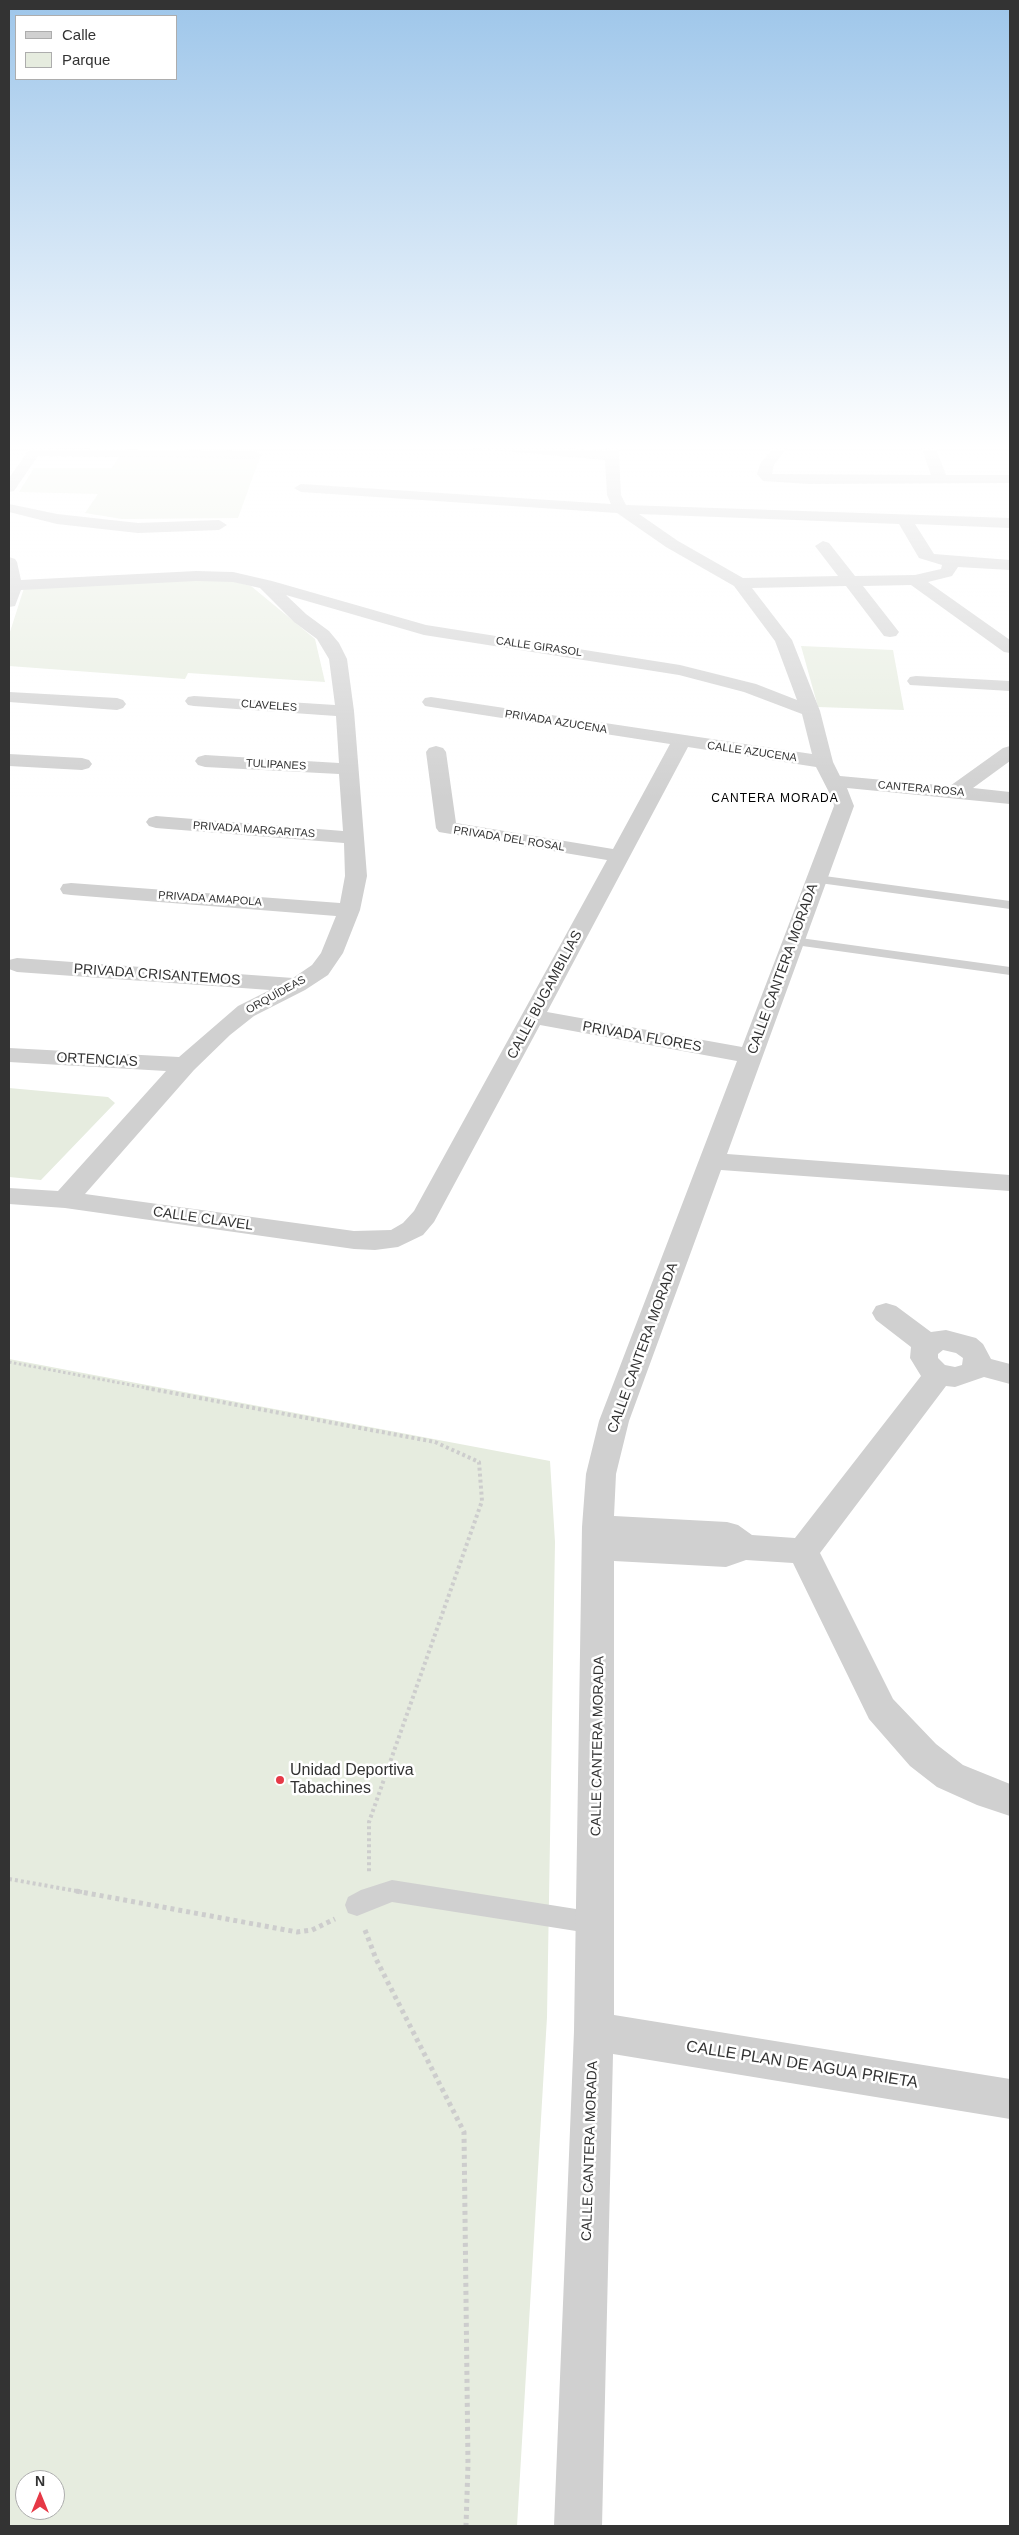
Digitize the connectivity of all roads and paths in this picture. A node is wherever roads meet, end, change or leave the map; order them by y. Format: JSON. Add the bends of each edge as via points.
{"nodes":[{"id":1,"x":9,"y":562,"type":"edge"},
{"id":2,"x":704,"y":562,"type":"edge"},
{"id":3,"x":836,"y":562,"type":"edge"},
{"id":4,"x":951,"y":562,"type":"edge"},
{"id":5,"x":957,"y":562,"type":"edge"},
{"id":6,"x":1010,"y":565,"type":"edge"},
{"id":7,"x":915,"y":580,"type":"junction"},
{"id":8,"x":850,"y":581,"type":"junction"},
{"id":9,"x":740,"y":583,"type":"junction"},
{"id":10,"x":266,"y":584,"type":"junction"},
{"id":11,"x":11,"y":586,"type":"edge"},
{"id":12,"x":9,"y":603,"type":"edge"},
{"id":13,"x":890,"y":632,"type":"dead end"},
{"id":14,"x":1010,"y":648,"type":"edge"},
{"id":15,"x":916,"y":682,"type":"dead end"},
{"id":16,"x":1010,"y":686,"type":"edge"},
{"id":17,"x":9,"y":697,"type":"edge"},
{"id":18,"x":194,"y":702,"type":"dead end"},
{"id":19,"x":431,"y":702,"type":"dead end"},
{"id":20,"x":117,"y":704,"type":"dead end"},
{"id":21,"x":345,"y":711,"type":"junction"},
{"id":22,"x":811,"y":711,"type":"junction"},
{"id":23,"x":681,"y":742,"type":"junction"},
{"id":24,"x":436,"y":752,"type":"dead end"},
{"id":25,"x":1010,"y":752,"type":"edge"},
{"id":26,"x":9,"y":760,"type":"edge"},
{"id":27,"x":205,"y":761,"type":"dead end"},
{"id":28,"x":82,"y":764,"type":"dead end"},
{"id":29,"x":348,"y":769,"type":"junction"},
{"id":30,"x":828,"y":772,"type":"junction"},
{"id":31,"x":955,"y":792,"type":"junction"},
{"id":32,"x":1010,"y":798,"type":"edge"},
{"id":33,"x":156,"y":822,"type":"dead end"},
{"id":34,"x":353,"y":838,"type":"junction"},
{"id":35,"x":620,"y":856,"type":"junction"},
{"id":36,"x":816,"y":879,"type":"junction"},
{"id":37,"x":70,"y":889,"type":"dead end"},
{"id":38,"x":1010,"y":905,"type":"edge"},
{"id":39,"x":349,"y":910,"type":"junction"},
{"id":40,"x":794,"y":941,"type":"junction"},
{"id":41,"x":17,"y":965,"type":"dead end"},
{"id":42,"x":1010,"y":971,"type":"edge"},
{"id":43,"x":298,"y":984,"type":"junction"},
{"id":44,"x":533,"y":1017,"type":"junction"},
{"id":45,"x":9,"y":1054,"type":"edge"},
{"id":46,"x":751,"y":1056,"type":"junction"},
{"id":47,"x":185,"y":1065,"type":"junction"},
{"id":48,"x":712,"y":1161,"type":"junction"},
{"id":49,"x":1010,"y":1183,"type":"edge"},
{"id":50,"x":9,"y":1196,"type":"edge"},
{"id":51,"x":66,"y":1200,"type":"junction"},
{"id":52,"x":398,"y":1238,"type":"joint"},
{"id":53,"x":886,"y":1313,"type":"dead end"},
{"id":54,"x":928,"y":1345,"type":"junction"},
{"id":55,"x":9,"y":1362,"type":"edge"},
{"id":56,"x":977,"y":1365,"type":"junction"},
{"id":57,"x":939,"y":1374,"type":"junction"},
{"id":58,"x":1010,"y":1374,"type":"edge"},
{"id":59,"x":599,"y":1537,"type":"junction"},
{"id":60,"x":803,"y":1551,"type":"junction"},
{"id":61,"x":1010,"y":1800,"type":"edge"},
{"id":62,"x":9,"y":1879,"type":"edge"},
{"id":63,"x":363,"y":1902,"type":"junction"},
{"id":64,"x":596,"y":1923,"type":"junction"},
{"id":65,"x":594,"y":2031,"type":"junction"},
{"id":66,"x":1010,"y":2099,"type":"edge"},
{"id":67,"x":466,"y":2526,"type":"edge"},
{"id":68,"x":578,"y":2526,"type":"edge"}],
"edges":[{"from":1,"to":11,"type":"street"},
{"from":2,"to":9,"type":"street","name":"CALLE CANTERA MORADA"},
{"from":3,"to":8,"type":"street"},
{"from":4,"to":7,"type":"street","via":[[946,573]]},
{"from":5,"to":6,"type":"street"},
{"from":7,"to":8,"type":"street"},
{"from":7,"to":14,"type":"street"},
{"from":8,"to":9,"type":"street"},
{"from":8,"to":13,"type":"street"},
{"from":9,"to":22,"type":"street","name":"CALLE CANTERA MORADA","via":[[783,640]]},
{"from":10,"to":11,"type":"street","name":"CALLE GIRASOL","via":[[233,577],[196,576]]},
{"from":10,"to":21,"type":"street","name":"ORQUÍDEAS","via":[[330,643],[338,659]]},
{"from":10,"to":22,"type":"street","name":"CALLE GIRASOL","via":[[424,630],[680,670],[750,688]]},
{"from":11,"to":12,"type":"street"},
{"from":15,"to":16,"type":"street"},
{"from":17,"to":20,"type":"street"},
{"from":18,"to":21,"type":"street","name":"CLAVELES"},
{"from":19,"to":23,"type":"street","name":"PRIVADA AZUCENA"},
{"from":21,"to":29,"type":"street","name":"ORQUÍDEAS"},
{"from":22,"to":30,"type":"street","name":"CALLE CANTERA MORADA"},
{"from":23,"to":30,"type":"street","name":"CALLE AZUCENA"},
{"from":23,"to":35,"type":"street","name":"CALLE BUGAMBILIAS"},
{"from":24,"to":35,"type":"street","name":"PRIVADA DEL ROSAL","via":[[446,828]]},
{"from":25,"to":31,"type":"street"},
{"from":26,"to":28,"type":"street"},
{"from":27,"to":29,"type":"street","name":"TULIPANES"},
{"from":29,"to":34,"type":"street","name":"ORQUÍDEAS"},
{"from":30,"to":31,"type":"street","name":"CANTERA ROSA"},
{"from":30,"to":36,"type":"street","name":"CALLE CANTERA MORADA","via":[[844,806]]},
{"from":31,"to":32,"type":"street","name":"CANTERA ROSA"},
{"from":33,"to":34,"type":"street","name":"PRIVADA MARGARITAS"},
{"from":34,"to":39,"type":"street","name":"ORQUÍDEAS","via":[[356,876]]},
{"from":35,"to":44,"type":"street","name":"CALLE BUGAMBILIAS"},
{"from":36,"to":38,"type":"lane"},
{"from":36,"to":40,"type":"street","name":"CALLE CANTERA MORADA"},
{"from":37,"to":39,"type":"street","name":"PRIVADA AMAPOLA"},
{"from":39,"to":43,"type":"street","name":"ORQUÍDEAS","via":[[332,953],[320,970]]},
{"from":40,"to":42,"type":"lane"},
{"from":40,"to":46,"type":"street","name":"CALLE CANTERA MORADA"},
{"from":41,"to":43,"type":"street","name":"PRIVADA CRISANTEMOS"},
{"from":43,"to":47,"type":"street","name":"ORQUÍDEAS","via":[[246,1011]]},
{"from":44,"to":46,"type":"street","name":"PRIVADA FLORES"},
{"from":44,"to":52,"type":"street","name":"CALLE BUGAMBILIAS","via":[[425,1216]]},
{"from":45,"to":47,"type":"street","name":"ORTENCIAS"},
{"from":46,"to":48,"type":"street","name":"CALLE CANTERA MORADA"},
{"from":47,"to":51,"type":"street","name":"ORQUÍDEAS"},
{"from":48,"to":49,"type":"street"},
{"from":48,"to":59,"type":"street","name":"CALLE CANTERA MORADA","via":[[614,1421],[601,1474]]},
{"from":50,"to":51,"type":"street","name":"CALLE CLAVEL"},
{"from":51,"to":52,"type":"street","name":"CALLE CLAVEL","via":[[354,1240]]},
{"from":53,"to":54,"type":"street"},
{"from":54,"to":56,"type":"street","via":[[936,1341],[956,1341],[973,1351]]},
{"from":54,"to":57,"type":"street","via":[[924,1350],[926,1364]]},
{"from":55,"to":63,"type":"path","via":[[435,1442],[479,1462],[482,1501],[369,1822]]},
{"from":56,"to":57,"type":"street","via":[[973,1372],[965,1375]]},
{"from":56,"to":58,"type":"street"},
{"from":57,"to":60,"type":"street"},
{"from":59,"to":60,"type":"street","via":[[726,1554],[745,1547]]},
{"from":59,"to":64,"type":"street","name":"CALLE CANTERA MORADA"},
{"from":60,"to":61,"type":"street","via":[[881,1709],[923,1755],[950,1776]]},
{"from":62,"to":63,"type":"path","via":[[297,1932],[328,1923]]},
{"from":63,"to":64,"type":"lane","via":[[392,1891]]},
{"from":63,"to":67,"type":"path","via":[[376,1959],[464,2132]]},
{"from":64,"to":65,"type":"street","name":"CALLE CANTERA MORADA"},
{"from":65,"to":66,"type":"street","name":"CALLE PLAN DE AGUA PRIETA"},
{"from":65,"to":68,"type":"street","name":"CALLE CANTERA MORADA"}]}
